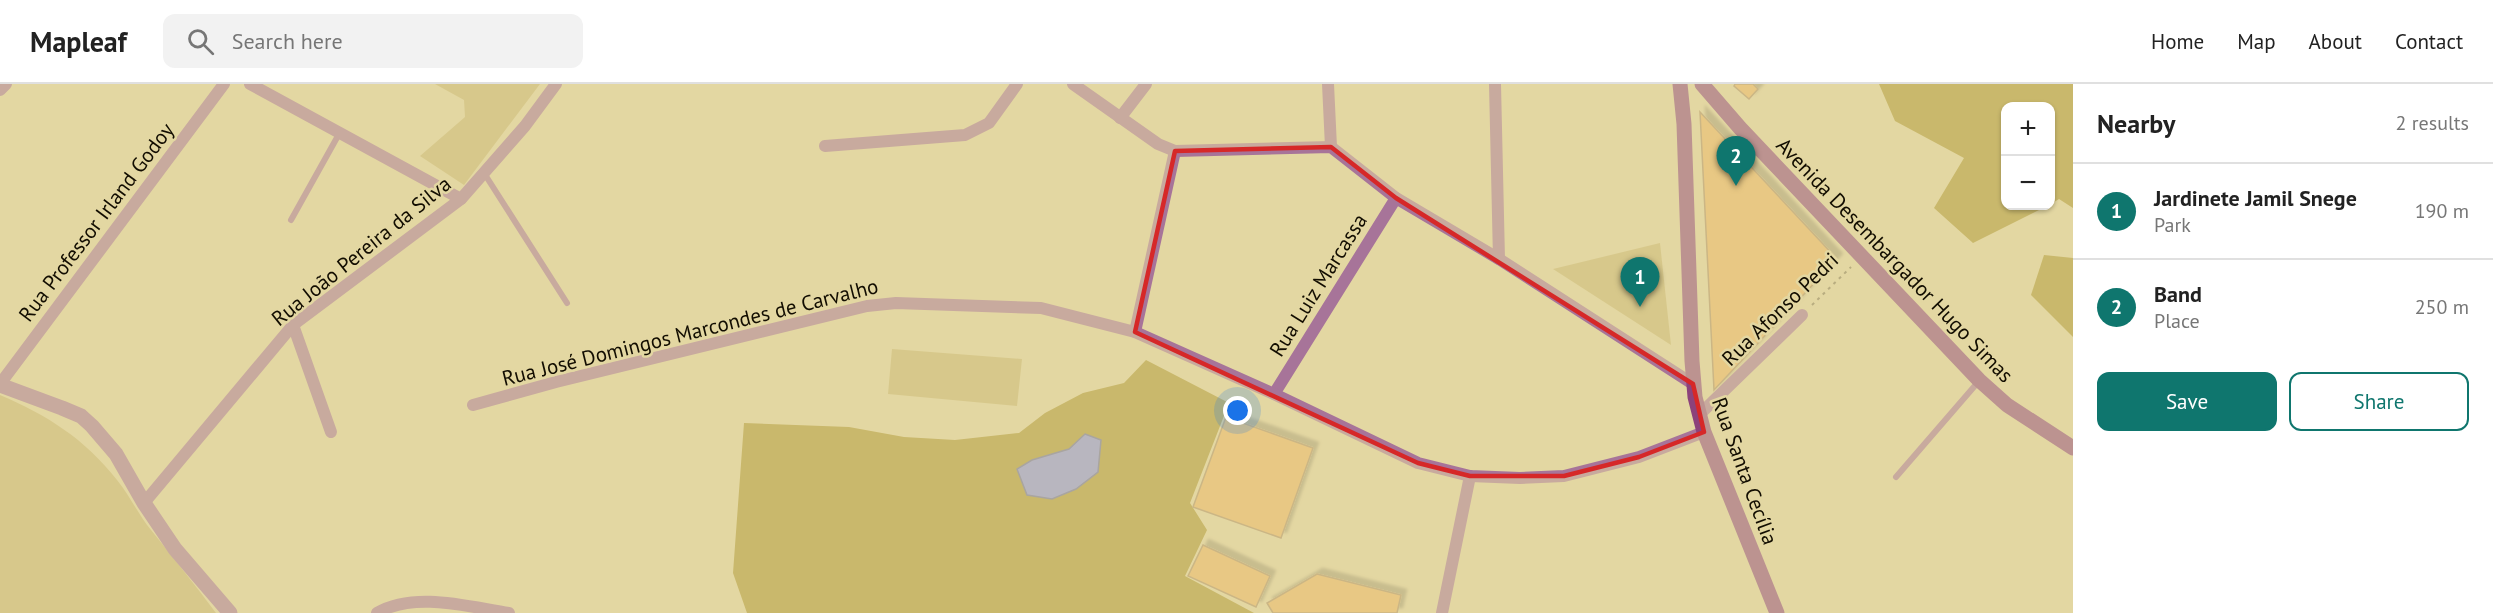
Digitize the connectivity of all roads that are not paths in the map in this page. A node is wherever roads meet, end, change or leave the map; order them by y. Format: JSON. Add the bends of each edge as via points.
{"nodes":[{"id":1,"x":6,"y":84,"type":"edge"},
{"id":2,"x":224,"y":84,"type":"edge"},
{"id":3,"x":250,"y":84,"type":"edge"},
{"id":4,"x":556,"y":84,"type":"edge"},
{"id":5,"x":1017,"y":84,"type":"edge"},
{"id":6,"x":1073,"y":84,"type":"edge"},
{"id":7,"x":1146,"y":84,"type":"edge"},
{"id":8,"x":1328,"y":84,"type":"edge"},
{"id":9,"x":1495,"y":84,"type":"edge"},
{"id":10,"x":1680,"y":84,"type":"edge"},
{"id":11,"x":1690,"y":84,"type":"edge"},
{"id":12,"x":1702,"y":84,"type":"edge"},
{"id":13,"x":0,"y":90,"type":"edge"},
{"id":14,"x":1120,"y":118,"type":"junction"},
{"id":15,"x":1684,"y":124,"type":"junction"},
{"id":16,"x":339,"y":134,"type":"junction"},
{"id":17,"x":825,"y":146,"type":"dead end"},
{"id":18,"x":1331,"y":147,"type":"junction"},
{"id":19,"x":1175,"y":151,"type":"junction"},
{"id":20,"x":484,"y":173,"type":"junction"},
{"id":21,"x":1396,"y":198,"type":"junction"},
{"id":22,"x":461,"y":199,"type":"junction"},
{"id":23,"x":291,"y":220,"type":"dead end"},
{"id":24,"x":1499,"y":259,"type":"junction"},
{"id":25,"x":567,"y":303,"type":"dead end"},
{"id":26,"x":1802,"y":315,"type":"road end"},
{"id":27,"x":293,"y":325,"type":"junction"},
{"id":28,"x":1135,"y":332,"type":"junction"},
{"id":29,"x":1979,"y":380,"type":"junction"},
{"id":30,"x":0,"y":384,"type":"edge"},
{"id":31,"x":1693,"y":384,"type":"junction"},
{"id":32,"x":1274,"y":394,"type":"junction"},
{"id":33,"x":473,"y":405,"type":"dead end"},
{"id":34,"x":1699,"y":415,"type":"junction"},
{"id":35,"x":331,"y":432,"type":"dead end"},
{"id":36,"x":1704,"y":432,"type":"junction"},
{"id":37,"x":2073,"y":448,"type":"edge"},
{"id":38,"x":1470,"y":476,"type":"junction"},
{"id":39,"x":1896,"y":477,"type":"dead end"},
{"id":40,"x":144,"y":503,"type":"junction"},
{"id":41,"x":230,"y":613,"type":"edge"},
{"id":42,"x":377,"y":613,"type":"edge"},
{"id":43,"x":509,"y":613,"type":"edge"},
{"id":44,"x":1442,"y":613,"type":"edge"},
{"id":45,"x":1777,"y":613,"type":"edge"}],
"edges":[{"from":1,"to":13,"type":"street"},
{"from":2,"to":30,"type":"street","name":"Rua Professor Irland Godoy"},
{"from":3,"to":16,"type":"street"},
{"from":4,"to":20,"type":"street","name":"Rua João Pereira da Silva"},
{"from":5,"to":17,"type":"street","via":[[989,123],[965,135]]},
{"from":6,"to":14,"type":"street"},
{"from":7,"to":14,"type":"street"},
{"from":8,"to":18,"type":"street"},
{"from":9,"to":24,"type":"street"},
{"from":10,"to":15,"type":"main road","name":"Rua Santa Cecília"},
{"from":11,"to":15,"type":"main road","name":"Rua Santa Cecília"},
{"from":12,"to":29,"type":"main road","name":"Avenida Desembargador Hugo Simas"},
{"from":14,"to":19,"type":"street"},
{"from":15,"to":31,"type":"main road","name":"Rua Santa Cecília"},
{"from":16,"to":22,"type":"street"},
{"from":16,"to":23,"type":"lane"},
{"from":18,"to":19,"type":"street"},
{"from":18,"to":21,"type":"street"},
{"from":19,"to":28,"type":"street"},
{"from":20,"to":22,"type":"street","name":"Rua João Pereira da Silva"},
{"from":20,"to":25,"type":"lane"},
{"from":21,"to":24,"type":"street"},
{"from":21,"to":32,"type":"street","name":"Rua Luiz Marcassa"},
{"from":22,"to":27,"type":"street","name":"Rua João Pereira da Silva"},
{"from":24,"to":31,"type":"street"},
{"from":26,"to":34,"type":"street","name":"Rua Afonso Pedri"},
{"from":27,"to":35,"type":"street"},
{"from":27,"to":40,"type":"street","name":"Rua João Pereira da Silva"},
{"from":28,"to":32,"type":"street","name":"Rua José Domingos Marcondes de Carvalho"},
{"from":28,"to":33,"type":"street","name":"Rua José Domingos Marcondes de Carvalho","via":[[1041,308],[896,303],[867,306]]},
{"from":29,"to":37,"type":"main road","name":"Avenida Desembargador Hugo Simas","via":[[2007,405]]},
{"from":29,"to":39,"type":"lane"},
{"from":30,"to":40,"type":"street","via":[[87,421],[116,454]]},
{"from":31,"to":34,"type":"main road","name":"Rua Santa Cecília"},
{"from":32,"to":38,"type":"street","name":"Rua José Domingos Marcondes de Carvalho","via":[[1418,463]]},
{"from":34,"to":36,"type":"main road","name":"Rua Santa Cecília"},
{"from":36,"to":38,"type":"street","name":"Rua José Domingos Marcondes de Carvalho","via":[[1639,457],[1564,476]]},
{"from":36,"to":45,"type":"main road","name":"Rua Santa Cecília"},
{"from":38,"to":44,"type":"street"},
{"from":40,"to":41,"type":"street","via":[[175,549]]},
{"from":42,"to":43,"type":"street","via":[[412,603],[445,603]]}]}
